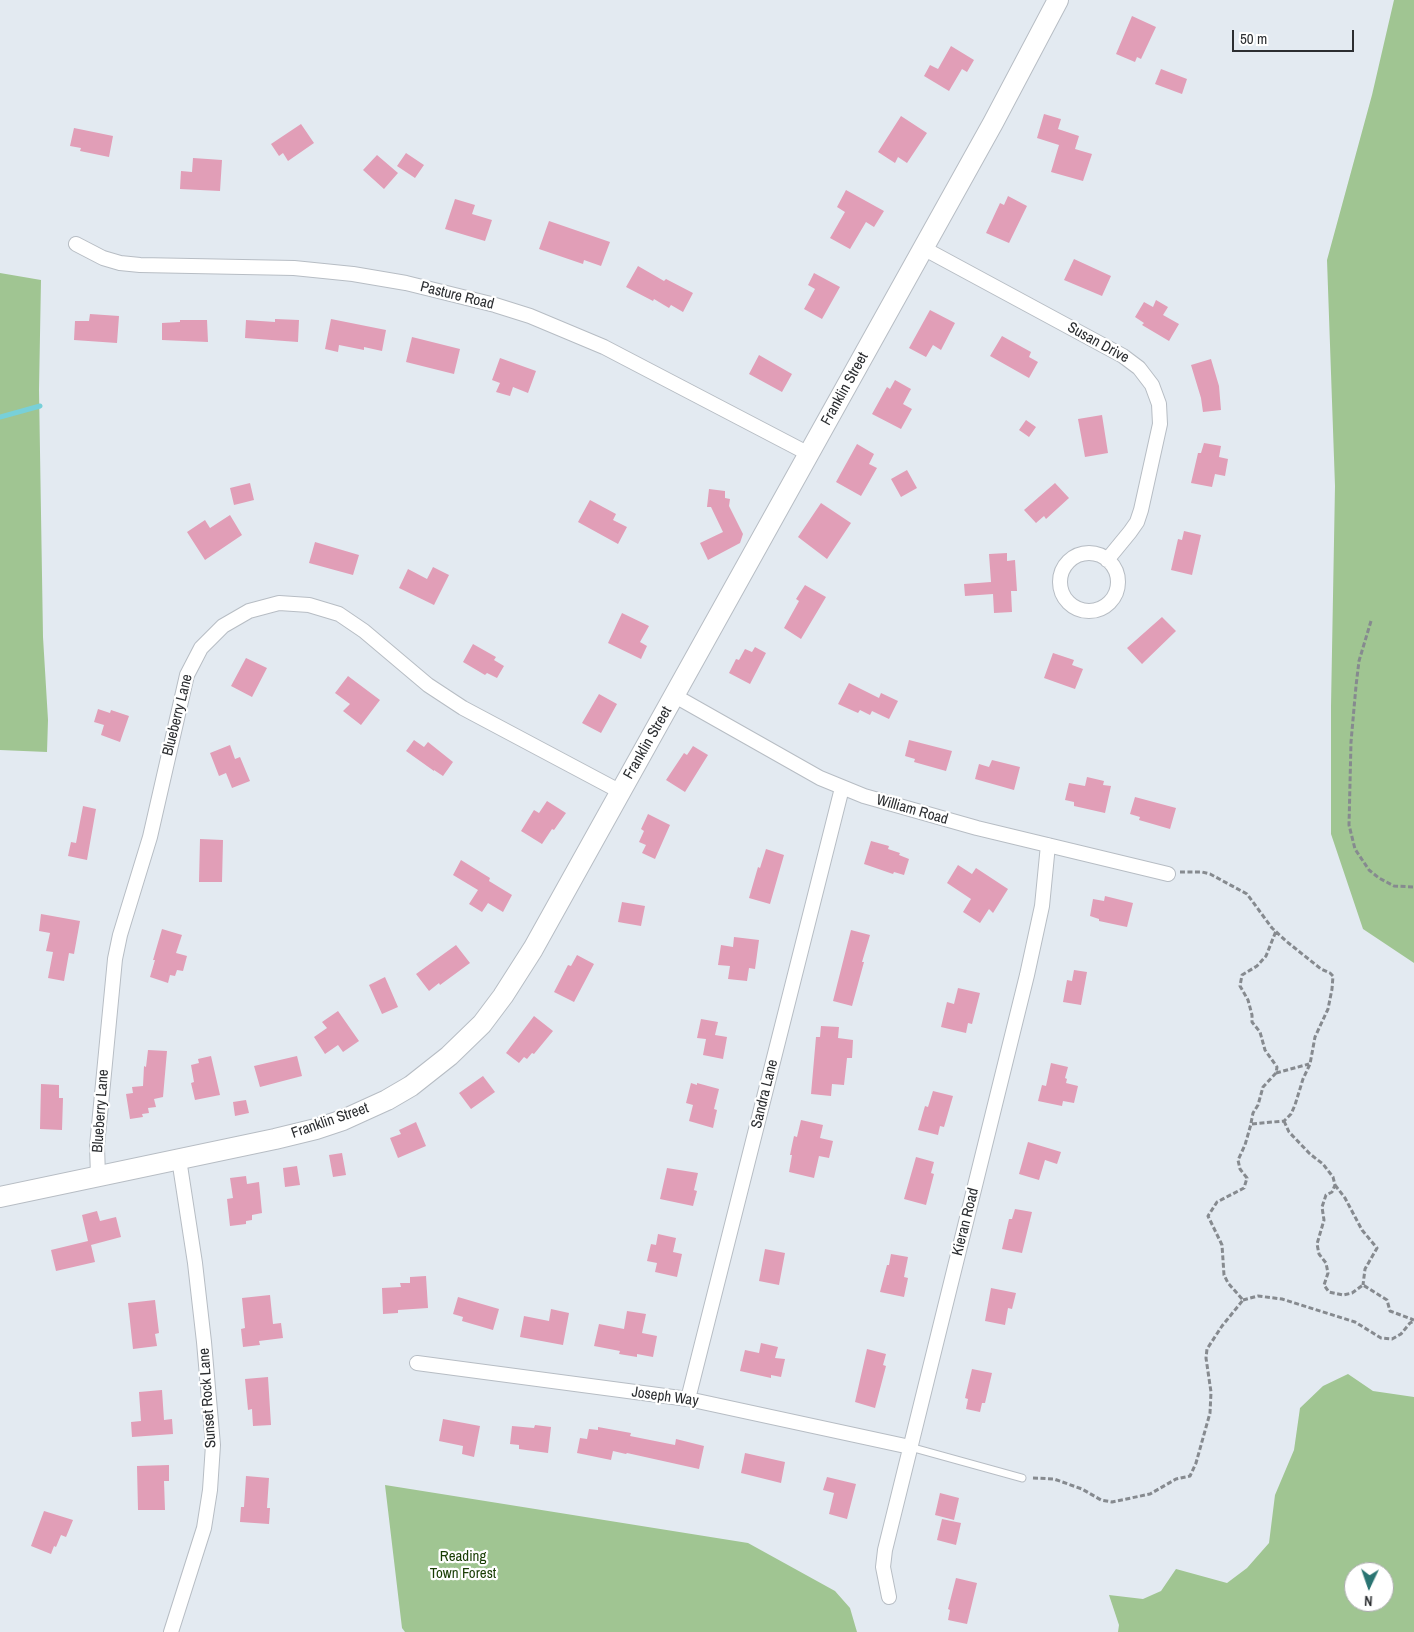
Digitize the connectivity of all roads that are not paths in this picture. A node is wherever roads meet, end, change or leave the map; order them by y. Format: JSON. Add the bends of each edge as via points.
{"nodes":[{"id":1,"x":1058,"y":0,"type":"edge"},
{"id":2,"x":76,"y":244,"type":"dead end"},
{"id":3,"x":923,"y":248,"type":"junction"},
{"id":4,"x":809,"y":454,"type":"junction"},
{"id":5,"x":1107,"y":560,"type":"junction"},
{"id":6,"x":675,"y":696,"type":"junction"},
{"id":7,"x":842,"y":788,"type":"junction"},
{"id":8,"x":621,"y":792,"type":"junction"},
{"id":9,"x":1048,"y":845,"type":"junction"},
{"id":10,"x":1168,"y":874,"type":"road end"},
{"id":11,"x":179,"y":1159,"type":"junction"},
{"id":12,"x":98,"y":1176,"type":"junction"},
{"id":13,"x":0,"y":1197,"type":"edge"},
{"id":14,"x":417,"y":1363,"type":"dead end"},
{"id":15,"x":688,"y":1399,"type":"junction"},
{"id":16,"x":910,"y":1447,"type":"junction"},
{"id":17,"x":1022,"y":1478,"type":"road end"},
{"id":18,"x":889,"y":1597,"type":"dead end"},
{"id":19,"x":171,"y":1632,"type":"edge"}],
"edges":[{"from":1,"to":3,"type":"main road","name":"Franklin Street"},
{"from":2,"to":4,"type":"street","name":"Pasture Road","via":[[120,263],[294,268],[345,273],[406,283],[495,305],[604,347]]},
{"from":3,"to":4,"type":"main road","name":"Franklin Street"},
{"from":3,"to":5,"type":"street","name":"Susan Drive","via":[[1123,356],[1152,384],[1159,404],[1160,424],[1140,510],[1130,532]]},
{"from":4,"to":6,"type":"main road","name":"Franklin Street"},
{"from":5,"to":5,"type":"street","via":[[1086,554],[1066,564],[1060,580],[1066,601],[1086,611],[1108,605],[1115,596],[1118,579]]},
{"from":6,"to":7,"type":"street","name":"William Road"},
{"from":6,"to":8,"type":"main road","name":"Franklin Street"},
{"from":7,"to":9,"type":"street","name":"William Road","via":[[924,814]]},
{"from":7,"to":15,"type":"street","name":"Sandra Lane"},
{"from":8,"to":11,"type":"main road","name":"Franklin Street","via":[[516,976],[482,1024],[449,1056],[411,1086],[343,1120],[308,1131]]},
{"from":8,"to":12,"type":"street","name":"Blueberry Lane","via":[[463,708],[428,685],[364,631],[338,614],[310,604],[279,604],[249,611],[222,626],[201,648],[187,675],[150,837],[120,935],[96,1146]]},
{"from":9,"to":10,"type":"street","name":"William Road"},
{"from":9,"to":16,"type":"street","name":"Kieran Road","via":[[1042,906],[1027,975]]},
{"from":11,"to":12,"type":"main road","name":"Franklin Street"},
{"from":11,"to":19,"type":"street","name":"Sunset Rock Lane","via":[[197,1283],[213,1446],[204,1528]]},
{"from":12,"to":13,"type":"main road","name":"Franklin Street"},
{"from":14,"to":15,"type":"street","name":"Joseph Way"},
{"from":15,"to":16,"type":"street","name":"Joseph Way"},
{"from":16,"to":17,"type":"lane"},
{"from":16,"to":18,"type":"street","name":"Kieran Road","via":[[884,1556]]}]}
